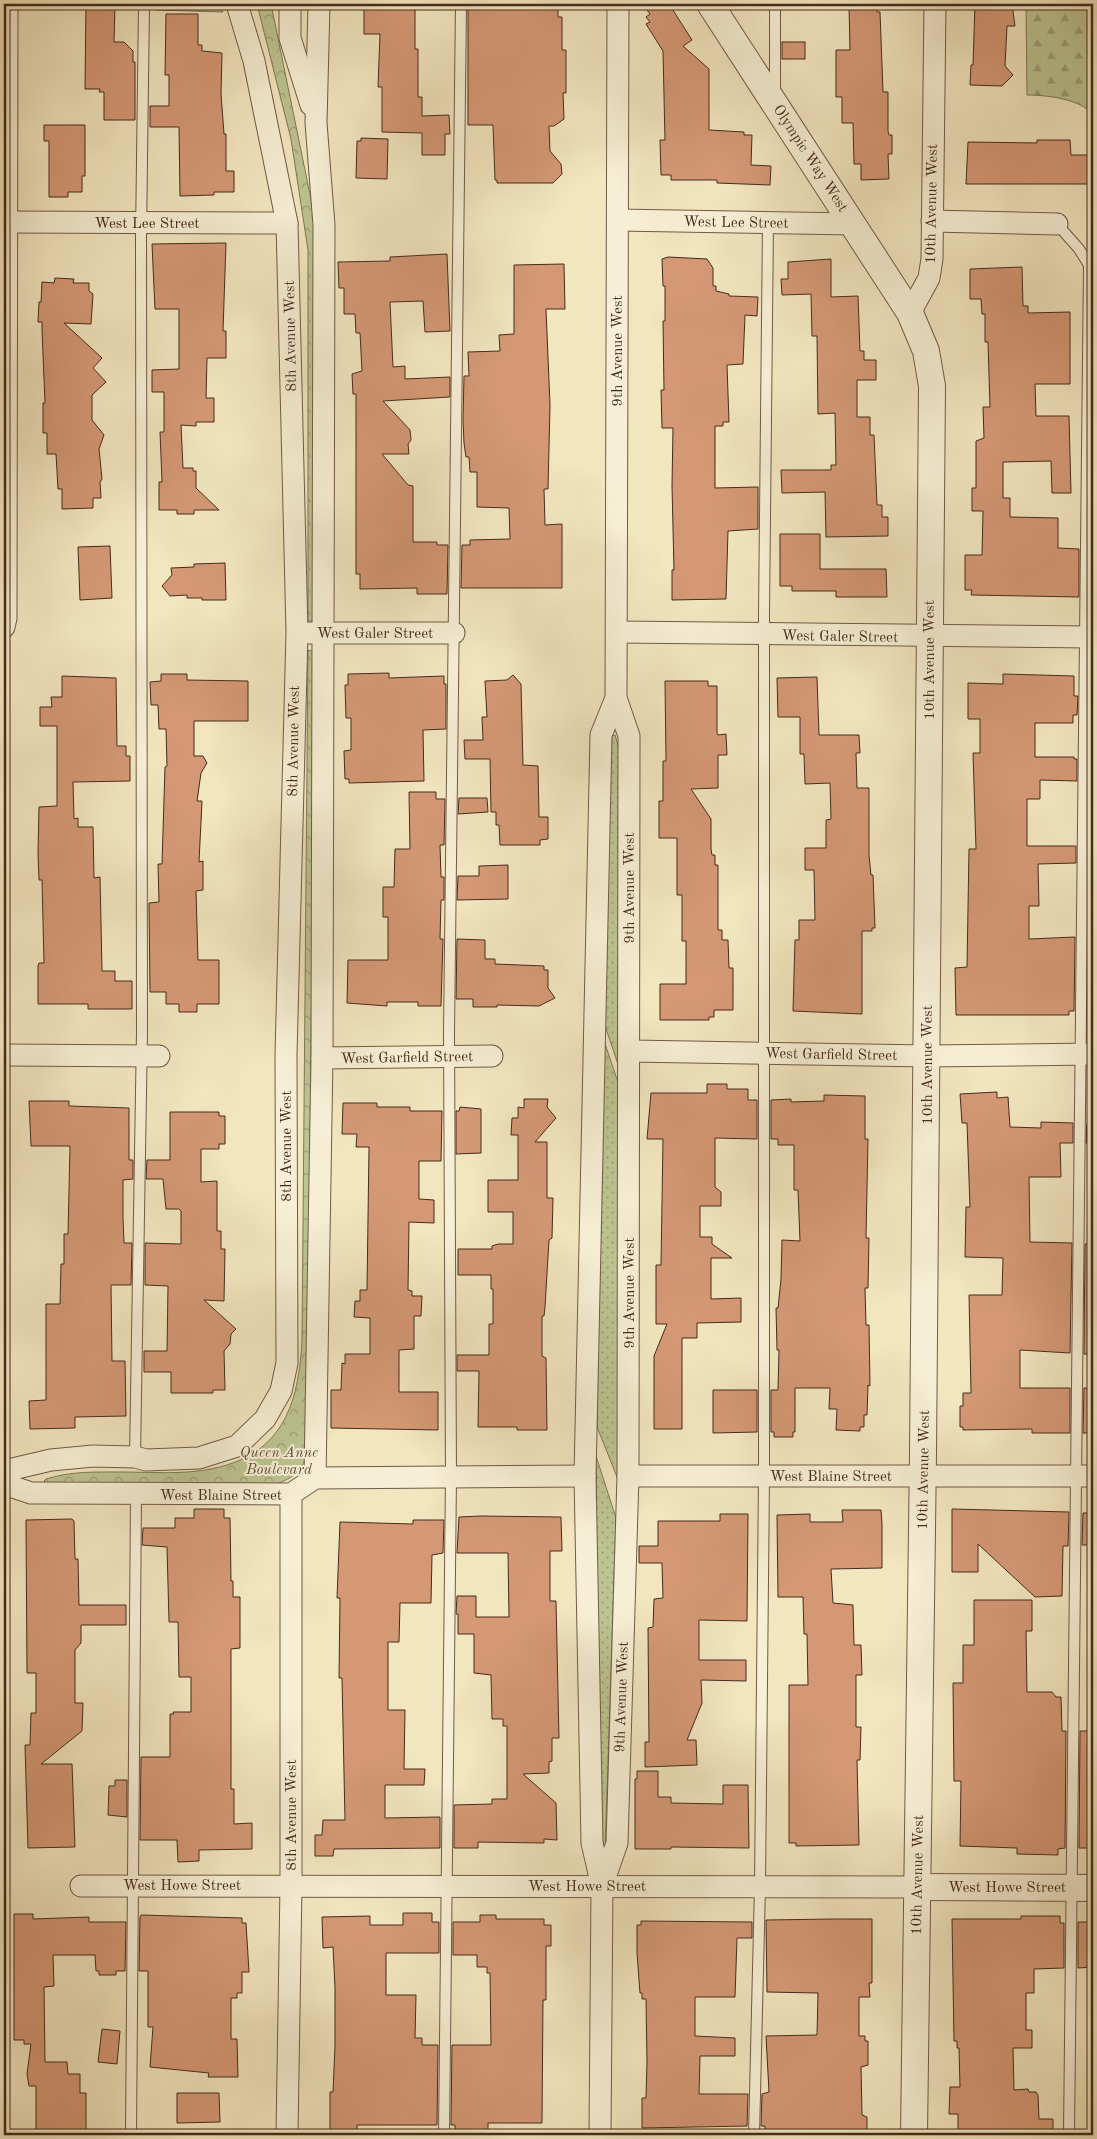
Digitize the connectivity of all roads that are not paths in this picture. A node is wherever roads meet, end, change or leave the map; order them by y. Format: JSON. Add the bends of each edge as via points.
{"nodes":[{"id":1,"x":144,"y":4,"type":"edge"},
{"id":2,"x":237,"y":4,"type":"edge"},
{"id":3,"x":290,"y":4,"type":"edge"},
{"id":4,"x":319,"y":4,"type":"edge"},
{"id":5,"x":461,"y":4,"type":"edge"},
{"id":6,"x":618,"y":4,"type":"edge"},
{"id":7,"x":710,"y":4,"type":"edge"},
{"id":8,"x":775,"y":4,"type":"edge"},
{"id":9,"x":935,"y":4,"type":"edge"},
{"id":10,"x":6,"y":10,"type":"edge"},
{"id":11,"x":775,"y":104,"type":"junction"},
{"id":12,"x":316,"y":123,"type":"junction"},
{"id":13,"x":618,"y":220,"type":"junction"},
{"id":14,"x":932,"y":221,"type":"junction"},
{"id":15,"x":7,"y":222,"type":"junction"},
{"id":16,"x":142,"y":223,"type":"junction"},
{"id":17,"x":287,"y":223,"type":"junction"},
{"id":18,"x":768,"y":223,"type":"junction"},
{"id":19,"x":854,"y":224,"type":"junction"},
{"id":20,"x":1057,"y":224,"type":"joint"},
{"id":21,"x":910,"y":313,"type":"junction"},
{"id":22,"x":4,"y":627,"type":"edge"},
{"id":23,"x":296,"y":632,"type":"junction"},
{"id":24,"x":617,"y":632,"type":"junction"},
{"id":25,"x":323,"y":634,"type":"junction"},
{"id":26,"x":454,"y":634,"type":"junction"},
{"id":27,"x":764,"y":634,"type":"junction"},
{"id":28,"x":929,"y":636,"type":"junction"},
{"id":29,"x":1090,"y":637,"type":"edge"},
{"id":30,"x":616,"y":698,"type":"junction"},
{"id":31,"x":630,"y":1051,"type":"junction"},
{"id":32,"x":763,"y":1053,"type":"junction"},
{"id":33,"x":1087,"y":1054,"type":"edge"},
{"id":34,"x":4,"y":1055,"type":"edge"},
{"id":35,"x":150,"y":1056,"type":"junction"},
{"id":36,"x":492,"y":1056,"type":"dead end"},
{"id":37,"x":927,"y":1056,"type":"junction"},
{"id":38,"x":450,"y":1057,"type":"junction"},
{"id":39,"x":322,"y":1058,"type":"junction"},
{"id":40,"x":135,"y":1457,"type":"junction"},
{"id":41,"x":4,"y":1471,"type":"edge"},
{"id":42,"x":451,"y":1476,"type":"junction"},
{"id":43,"x":585,"y":1476,"type":"junction"},
{"id":44,"x":628,"y":1476,"type":"junction"},
{"id":45,"x":764,"y":1476,"type":"junction"},
{"id":46,"x":923,"y":1476,"type":"junction"},
{"id":47,"x":1085,"y":1476,"type":"edge"},
{"id":48,"x":316,"y":1478,"type":"junction"},
{"id":49,"x":4,"y":1484,"type":"edge"},
{"id":50,"x":291,"y":1494,"type":"junction"},
{"id":51,"x":136,"y":1495,"type":"junction"},
{"id":52,"x":134,"y":1884,"type":"junction"},
{"id":53,"x":291,"y":1885,"type":"junction"},
{"id":54,"x":81,"y":1886,"type":"dead end"},
{"id":55,"x":447,"y":1886,"type":"junction"},
{"id":56,"x":602,"y":1886,"type":"junction"},
{"id":57,"x":760,"y":1886,"type":"junction"},
{"id":58,"x":917,"y":1887,"type":"junction"},
{"id":59,"x":1082,"y":1888,"type":"edge"},
{"id":60,"x":131,"y":2135,"type":"edge"},
{"id":61,"x":287,"y":2135,"type":"edge"},
{"id":62,"x":444,"y":2135,"type":"edge"},
{"id":63,"x":600,"y":2135,"type":"edge"},
{"id":64,"x":754,"y":2135,"type":"edge"},
{"id":65,"x":914,"y":2135,"type":"edge"},
{"id":66,"x":1069,"y":2135,"type":"edge"}],
"edges":[{"from":1,"to":16,"type":"lane"},
{"from":2,"to":17,"type":"street","name":"8th Avenue West","via":[[254,61]]},
{"from":3,"to":12,"type":"street","name":"8th Avenue West","via":[[290,38]]},
{"from":4,"to":12,"type":"street","name":"8th Avenue West"},
{"from":5,"to":26,"type":"lane"},
{"from":6,"to":13,"type":"street","name":"9th Avenue West"},
{"from":7,"to":11,"type":"street","name":"Olympic Way West"},
{"from":8,"to":11,"type":"lane"},
{"from":9,"to":14,"type":"street","name":"10th Avenue West"},
{"from":10,"to":15,"type":"street"},
{"from":11,"to":19,"type":"street","name":"Olympic Way West"},
{"from":12,"to":25,"type":"street","name":"8th Avenue West","via":[[324,225]]},
{"from":13,"to":18,"type":"street","name":"West Lee Street"},
{"from":13,"to":24,"type":"street","name":"9th Avenue West"},
{"from":14,"to":20,"type":"street"},
{"from":14,"to":21,"type":"street","name":"10th Avenue West","via":[[929,278]]},
{"from":15,"to":16,"type":"street","name":"West Lee Street"},
{"from":15,"to":22,"type":"street"},
{"from":16,"to":17,"type":"street","name":"West Lee Street"},
{"from":16,"to":35,"type":"lane"},
{"from":17,"to":23,"type":"street","name":"8th Avenue West"},
{"from":18,"to":19,"type":"street","name":"West Lee Street"},
{"from":18,"to":27,"type":"lane"},
{"from":19,"to":21,"type":"street","name":"Olympic Way West"},
{"from":20,"to":29,"type":"lane","via":[[1090,265]]},
{"from":21,"to":28,"type":"street","name":"10th Avenue West","via":[[926,351],[932,386]]},
{"from":23,"to":25,"type":"street","name":"West Galer Street"},
{"from":23,"to":40,"type":"street","name":"8th Avenue West","via":[[286,1055],[287,1363],[281,1391],[265,1419],[238,1446],[199,1458],[146,1460]]},
{"from":24,"to":27,"type":"street","name":"West Galer Street"},
{"from":24,"to":30,"type":"street","name":"9th Avenue West"},
{"from":25,"to":26,"type":"street","name":"West Galer Street"},
{"from":25,"to":39,"type":"street","name":"8th Avenue West"},
{"from":26,"to":38,"type":"lane"},
{"from":27,"to":28,"type":"street","name":"West Galer Street"},
{"from":27,"to":32,"type":"lane"},
{"from":28,"to":29,"type":"street","name":"West Galer Street"},
{"from":28,"to":37,"type":"street","name":"10th Avenue West"},
{"from":29,"to":33,"type":"lane"},
{"from":30,"to":31,"type":"street","name":"9th Avenue West","via":[[628,736]]},
{"from":30,"to":43,"type":"street","name":"9th Avenue West","via":[[600,735]]},
{"from":31,"to":32,"type":"street","name":"West Garfield Street"},
{"from":31,"to":44,"type":"street","name":"9th Avenue West"},
{"from":32,"to":37,"type":"street","name":"West Garfield Street"},
{"from":32,"to":45,"type":"lane"},
{"from":33,"to":37,"type":"street","name":"West Garfield Street"},
{"from":33,"to":47,"type":"lane"},
{"from":34,"to":35,"type":"street"},
{"from":35,"to":40,"type":"lane"},
{"from":36,"to":38,"type":"street","name":"West Garfield Street"},
{"from":37,"to":46,"type":"street","name":"10th Avenue West"},
{"from":38,"to":39,"type":"street","name":"West Garfield Street"},
{"from":38,"to":42,"type":"lane"},
{"from":39,"to":48,"type":"street","name":"8th Avenue West"},
{"from":40,"to":41,"type":"street","via":[[51,1460]]},
{"from":42,"to":43,"type":"street"},
{"from":42,"to":48,"type":"street"},
{"from":42,"to":55,"type":"lane"},
{"from":43,"to":56,"type":"street","name":"9th Avenue West","via":[[592,1842]]},
{"from":44,"to":45,"type":"street","name":"West Blaine Street"},
{"from":44,"to":56,"type":"street","name":"9th Avenue West","via":[[617,1842]]},
{"from":45,"to":46,"type":"street","name":"West Blaine Street"},
{"from":45,"to":57,"type":"lane"},
{"from":46,"to":47,"type":"street","name":"West Blaine Street"},
{"from":46,"to":58,"type":"street","name":"10th Avenue West"},
{"from":47,"to":59,"type":"lane"},
{"from":48,"to":50,"type":"street","name":"West Blaine Street"},
{"from":49,"to":51,"type":"street","name":"West Blaine Street","via":[[31,1493]]},
{"from":50,"to":51,"type":"street","name":"West Blaine Street"},
{"from":50,"to":53,"type":"street","name":"8th Avenue West"},
{"from":51,"to":52,"type":"lane"},
{"from":52,"to":53,"type":"street","name":"West Howe Street"},
{"from":52,"to":54,"type":"street","name":"West Howe Street"},
{"from":52,"to":60,"type":"lane"},
{"from":53,"to":55,"type":"street","name":"West Howe Street"},
{"from":53,"to":61,"type":"street","name":"8th Avenue West"},
{"from":55,"to":56,"type":"street","name":"West Howe Street"},
{"from":55,"to":62,"type":"lane"},
{"from":56,"to":57,"type":"street","name":"West Howe Street"},
{"from":56,"to":63,"type":"street","name":"9th Avenue West"},
{"from":57,"to":58,"type":"street","name":"West Howe Street"},
{"from":57,"to":64,"type":"lane"},
{"from":58,"to":59,"type":"street","name":"West Howe Street"},
{"from":58,"to":65,"type":"street","name":"10th Avenue West"},
{"from":59,"to":66,"type":"lane"}]}
